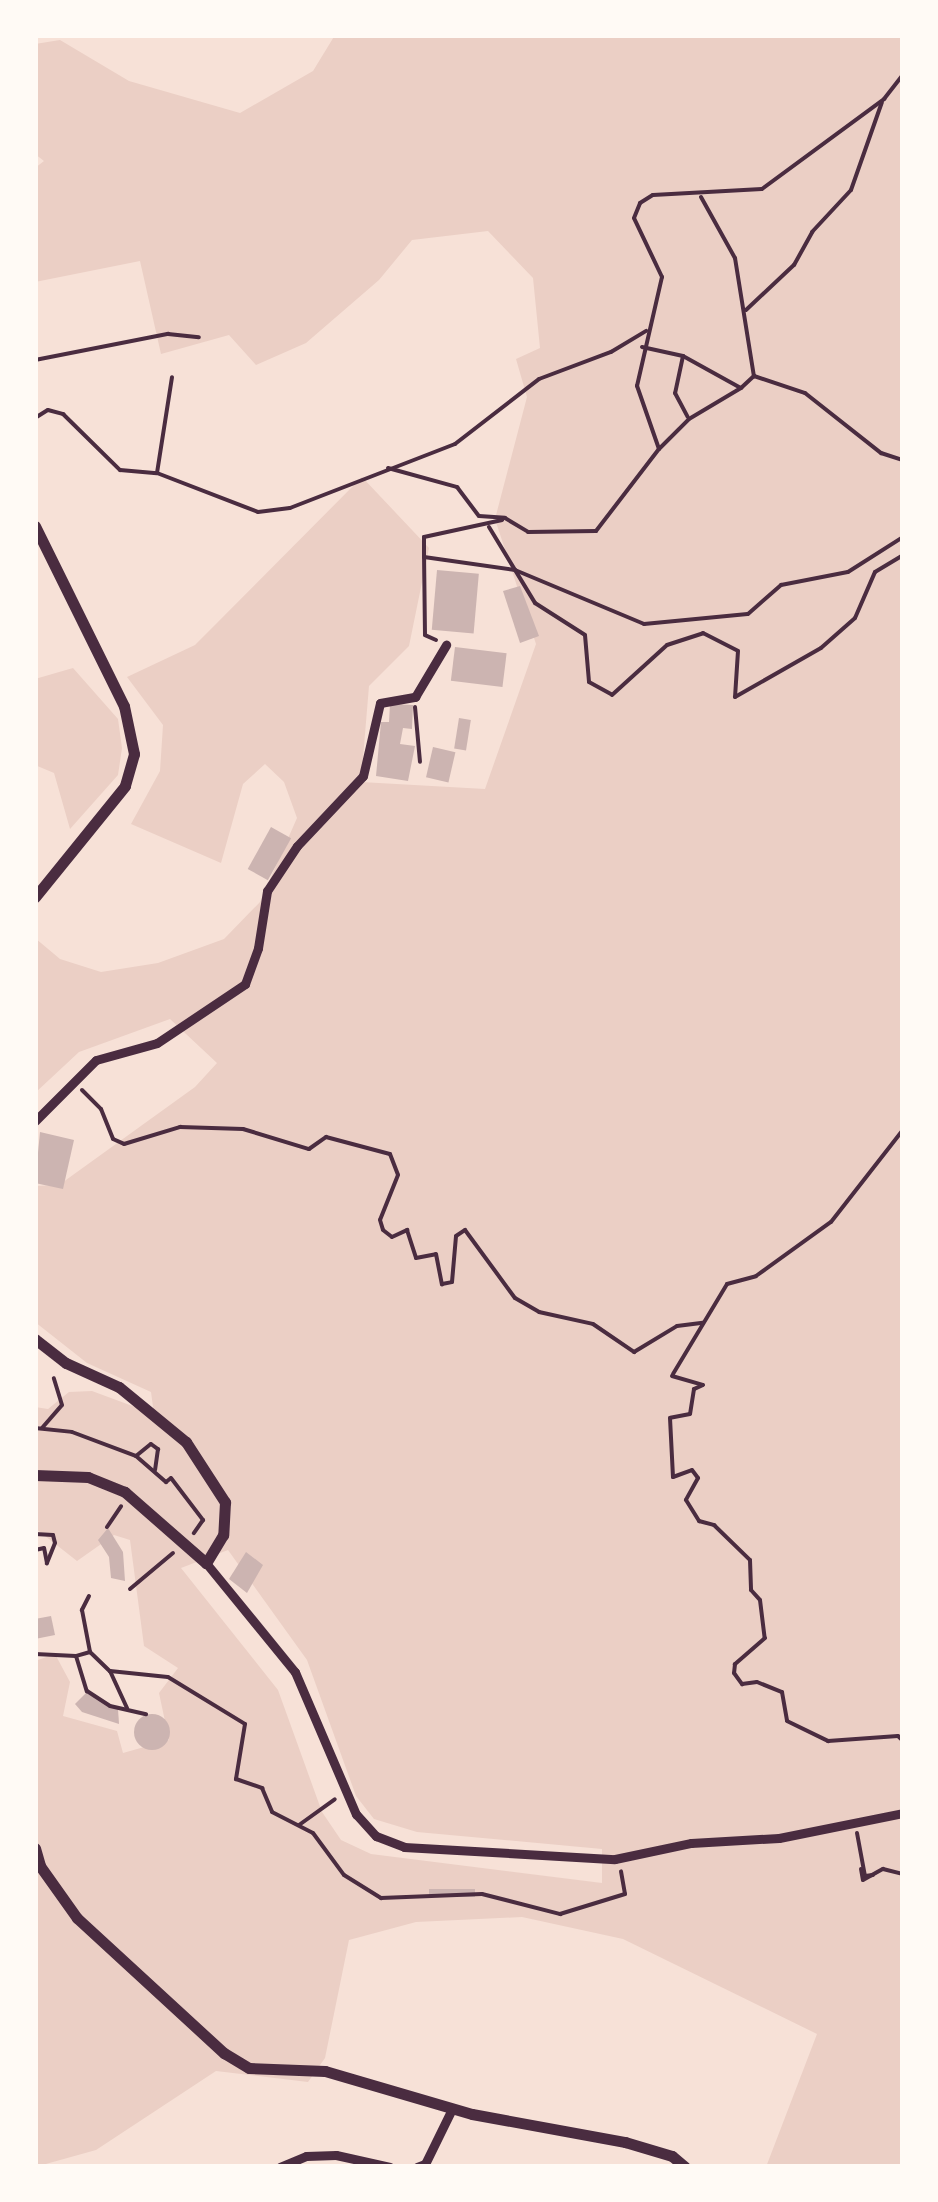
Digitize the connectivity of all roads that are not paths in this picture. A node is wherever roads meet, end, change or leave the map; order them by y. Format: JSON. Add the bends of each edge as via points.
{"nodes":[{"id":1,"x":35,"y":526,"type":"edge"},
{"id":2,"x":446,"y":645,"type":"road end"},
{"id":3,"x":35,"y":896,"type":"edge"},
{"id":4,"x":35,"y":1121,"type":"edge"},
{"id":5,"x":35,"y":1339,"type":"edge"},
{"id":6,"x":35,"y":1475,"type":"edge"},
{"id":7,"x":206,"y":1563,"type":"junction"},
{"id":8,"x":903,"y":1813,"type":"edge"},
{"id":9,"x":35,"y":1848,"type":"edge"},
{"id":10,"x":452,"y":2109,"type":"junction"},
{"id":11,"x":280,"y":2167,"type":"edge"},
{"id":12,"x":390,"y":2167,"type":"edge"},
{"id":13,"x":417,"y":2167,"type":"edge"},
{"id":14,"x":685,"y":2167,"type":"edge"}],
"edges":[{"from":1,"to":3,"type":"street","via":[[124,706],[134,754],[125,786]]},
{"from":2,"to":4,"type":"street","via":[[415,698],[380,703],[362,776],[266,890],[245,984],[157,1044],[118,1050],[72,1081]]},
{"from":5,"to":7,"type":"street","via":[[119,1387],[186,1442],[224,1502],[223,1535]]},
{"from":6,"to":7,"type":"street","via":[[88,1477],[125,1492]]},
{"from":7,"to":8,"type":"street","via":[[296,1672],[356,1814],[376,1836],[404,1847],[615,1859],[691,1844],[780,1838]]},
{"from":9,"to":10,"type":"street","via":[[77,1918],[224,2053],[248,2068],[326,2071]]},
{"from":10,"to":13,"type":"street","via":[[425,2164]]},
{"from":10,"to":14,"type":"street","via":[[625,2142],[672,2156]]},
{"from":11,"to":12,"type":"street","via":[[306,2156],[336,2155]]}]}
